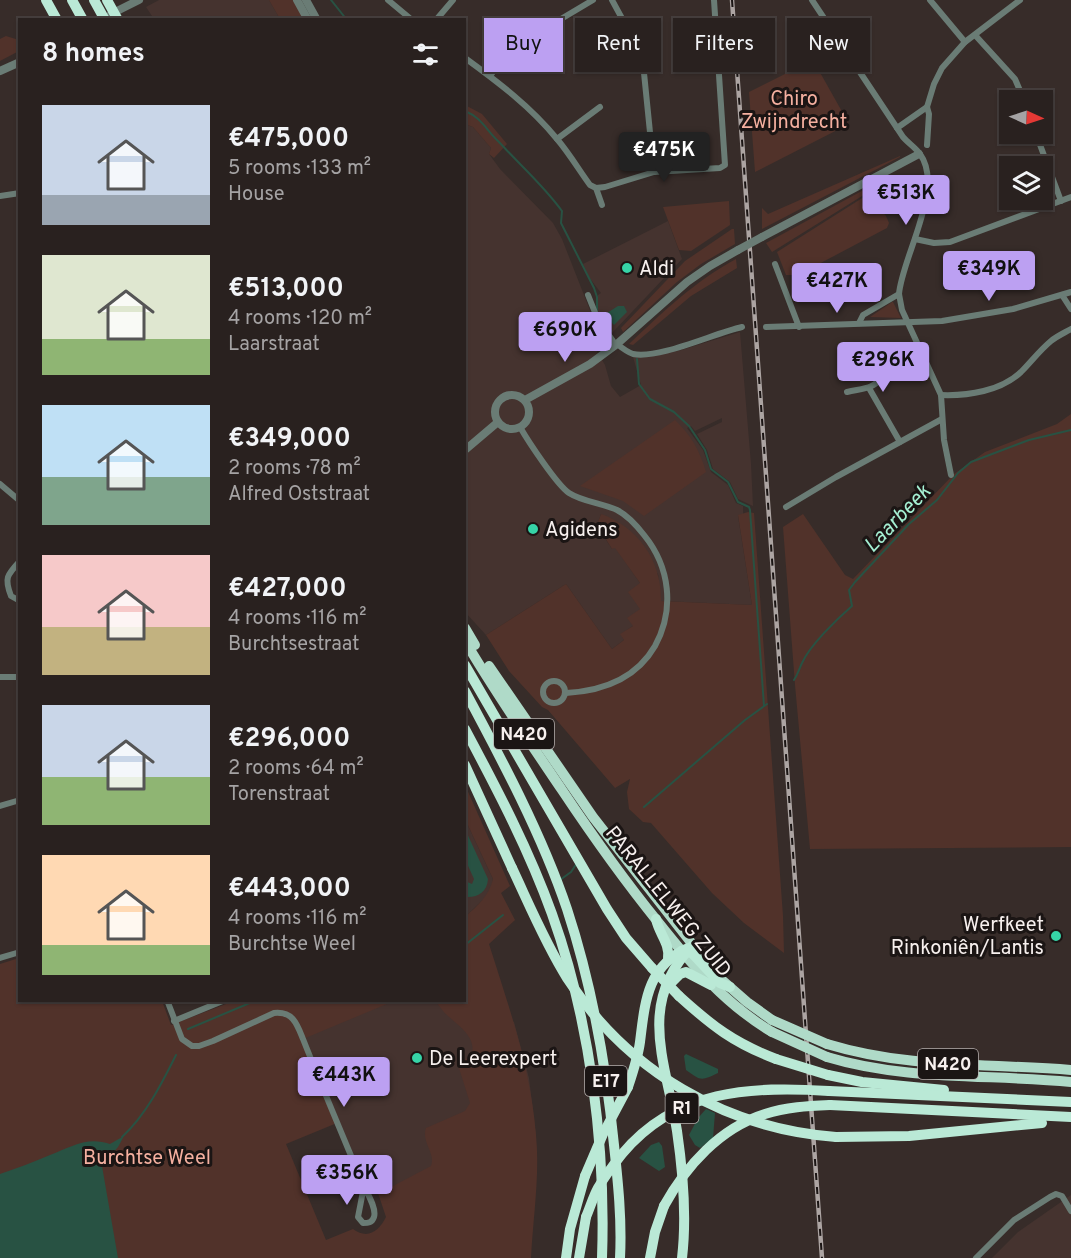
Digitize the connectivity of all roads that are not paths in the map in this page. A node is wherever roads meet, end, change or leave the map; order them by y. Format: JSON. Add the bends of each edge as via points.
{"nodes":[{"id":1,"x":46,"y":0,"type":"edge"},
{"id":2,"x":94,"y":0,"type":"edge"},
{"id":3,"x":107,"y":0,"type":"edge"},
{"id":4,"x":297,"y":0,"type":"edge"},
{"id":5,"x":306,"y":0,"type":"edge"},
{"id":6,"x":388,"y":0,"type":"edge"},
{"id":7,"x":453,"y":0,"type":"edge"},
{"id":8,"x":593,"y":0,"type":"edge"},
{"id":9,"x":612,"y":0,"type":"edge"},
{"id":10,"x":714,"y":0,"type":"edge"},
{"id":11,"x":812,"y":0,"type":"edge"},
{"id":12,"x":930,"y":0,"type":"edge"},
{"id":13,"x":1020,"y":0,"type":"edge"},
{"id":14,"x":137,"y":1,"type":"edge"},
{"id":15,"x":75,"y":4,"type":"edge"},
{"id":16,"x":56,"y":18,"type":"edge"},
{"id":17,"x":82,"y":18,"type":"edge"},
{"id":18,"x":102,"y":18,"type":"edge"},
{"id":19,"x":107,"y":18,"type":"edge"},
{"id":20,"x":117,"y":18,"type":"edge"},
{"id":21,"x":307,"y":18,"type":"edge"},
{"id":22,"x":315,"y":18,"type":"edge"},
{"id":23,"x":410,"y":18,"type":"edge"},
{"id":24,"x":438,"y":18,"type":"edge"},
{"id":25,"x":975,"y":35,"type":"junction"},
{"id":26,"x":965,"y":42,"type":"junction"},
{"id":27,"x":466,"y":59,"type":"edge"},
{"id":28,"x":18,"y":63,"type":"edge"},
{"id":29,"x":0,"y":71,"type":"edge"},
{"id":30,"x":490,"y":76,"type":"junction"},
{"id":31,"x":1020,"y":90,"type":"edge"},
{"id":32,"x":600,"y":107,"type":"dead end"},
{"id":33,"x":927,"y":107,"type":"junction"},
{"id":34,"x":897,"y":128,"type":"junction"},
{"id":35,"x":557,"y":139,"type":"junction"},
{"id":36,"x":1040,"y":144,"type":"edge"},
{"id":37,"x":927,"y":145,"type":"dead end"},
{"id":38,"x":920,"y":153,"type":"junction"},
{"id":39,"x":654,"y":172,"type":"junction"},
{"id":40,"x":596,"y":188,"type":"junction"},
{"id":41,"x":18,"y":193,"type":"edge"},
{"id":42,"x":0,"y":196,"type":"edge"},
{"id":43,"x":1071,"y":197,"type":"edge"},
{"id":44,"x":1061,"y":201,"type":"junction"},
{"id":45,"x":602,"y":205,"type":"dead end"},
{"id":46,"x":915,"y":238,"type":"junction"},
{"id":47,"x":775,"y":264,"type":"dead end"},
{"id":48,"x":1071,"y":292,"type":"edge"},
{"id":49,"x":899,"y":294,"type":"junction"},
{"id":50,"x":588,"y":295,"type":"dead end"},
{"id":51,"x":1062,"y":295,"type":"junction"},
{"id":52,"x":1071,"y":309,"type":"edge"},
{"id":53,"x":908,"y":323,"type":"junction"},
{"id":54,"x":859,"y":324,"type":"junction"},
{"id":55,"x":742,"y":327,"type":"dead end"},
{"id":56,"x":766,"y":327,"type":"dead end"},
{"id":57,"x":799,"y":327,"type":"junction"},
{"id":58,"x":1071,"y":329,"type":"edge"},
{"id":59,"x":615,"y":342,"type":"junction"},
{"id":60,"x":886,"y":360,"type":"dead end"},
{"id":61,"x":869,"y":388,"type":"junction"},
{"id":62,"x":847,"y":392,"type":"dead end"},
{"id":63,"x":940,"y":395,"type":"junction"},
{"id":64,"x":525,"y":400,"type":"junction"},
{"id":65,"x":942,"y":419,"type":"junction"},
{"id":66,"x":498,"y":422,"type":"junction"},
{"id":67,"x":520,"y":427,"type":"junction"},
{"id":68,"x":900,"y":442,"type":"junction"},
{"id":69,"x":466,"y":449,"type":"edge"},
{"id":70,"x":951,"y":475,"type":"dead end"},
{"id":71,"x":0,"y":484,"type":"edge"},
{"id":72,"x":18,"y":499,"type":"edge"},
{"id":73,"x":786,"y":507,"type":"dead end"},
{"id":74,"x":18,"y":564,"type":"edge"},
{"id":75,"x":18,"y":600,"type":"edge"},
{"id":76,"x":466,"y":630,"type":"edge"},
{"id":77,"x":466,"y":643,"type":"edge"},
{"id":78,"x":466,"y":667,"type":"edge"},
{"id":79,"x":0,"y":677,"type":"edge"},
{"id":80,"x":18,"y":677,"type":"edge"},
{"id":81,"x":466,"y":693,"type":"edge"},
{"id":82,"x":566,"y":693,"type":"dead end"},
{"id":83,"x":466,"y":731,"type":"edge"},
{"id":84,"x":466,"y":767,"type":"edge"},
{"id":85,"x":18,"y":801,"type":"edge"},
{"id":86,"x":0,"y":806,"type":"edge"},
{"id":87,"x":589,"y":821,"type":"junction"},
{"id":88,"x":609,"y":848,"type":"junction"},
{"id":89,"x":656,"y":920,"type":"junction"},
{"id":90,"x":686,"y":951,"type":"junction"},
{"id":91,"x":18,"y":953,"type":"edge"},
{"id":92,"x":0,"y":958,"type":"edge"},
{"id":93,"x":668,"y":958,"type":"junction"},
{"id":94,"x":711,"y":985,"type":"junction"},
{"id":95,"x":661,"y":996,"type":"junction"},
{"id":96,"x":168,"y":1002,"type":"edge"},
{"id":97,"x":220,"y":1002,"type":"edge"},
{"id":98,"x":174,"y":1021,"type":"junction"},
{"id":99,"x":1071,"y":1070,"type":"edge"},
{"id":100,"x":1071,"y":1082,"type":"edge"},
{"id":101,"x":1004,"y":1098,"type":"junction"},
{"id":102,"x":1071,"y":1102,"type":"edge"},
{"id":103,"x":1071,"y":1117,"type":"edge"},
{"id":104,"x":363,"y":1186,"type":"junction"},
{"id":105,"x":1071,"y":1211,"type":"edge"},
{"id":106,"x":566,"y":1258,"type":"edge"},
{"id":107,"x":579,"y":1258,"type":"edge"},
{"id":108,"x":602,"y":1258,"type":"edge"},
{"id":109,"x":620,"y":1258,"type":"edge"},
{"id":110,"x":650,"y":1258,"type":"edge"},
{"id":111,"x":682,"y":1258,"type":"edge"},
{"id":112,"x":976,"y":1258,"type":"edge"}],
"edges":[{"from":1,"to":16,"type":"highway"},
{"from":2,"to":18,"type":"highway","bridge":true},
{"from":3,"to":20,"type":"highway","bridge":true},
{"from":4,"to":21,"type":"street"},
{"from":5,"to":22,"type":"street"},
{"from":6,"to":23,"type":"street"},
{"from":7,"to":24,"type":"street"},
{"from":8,"to":30,"type":"street","via":[[509,50]]},
{"from":9,"to":39,"type":"street","via":[[644,63]]},
{"from":10,"to":39,"type":"street","via":[[725,165]]},
{"from":11,"to":34,"type":"street"},
{"from":12,"to":26,"type":"street"},
{"from":13,"to":25,"type":"street"},
{"from":14,"to":19,"type":"street"},
{"from":15,"to":17,"type":"highway"},
{"from":25,"to":26,"type":"street"},
{"from":25,"to":31,"type":"street","via":[[1015,79]]},
{"from":26,"to":33,"type":"street","via":[[942,68]]},
{"from":27,"to":30,"type":"street"},
{"from":28,"to":29,"type":"street"},
{"from":30,"to":35,"type":"street"},
{"from":32,"to":35,"type":"street"},
{"from":33,"to":34,"type":"street"},
{"from":33,"to":37,"type":"street"},
{"from":34,"to":38,"type":"street"},
{"from":35,"to":40,"type":"street"},
{"from":36,"to":44,"type":"street"},
{"from":38,"to":46,"type":"street","via":[[928,177]]},
{"from":38,"to":59,"type":"street","bridge":true,"via":[[692,278]]},
{"from":39,"to":40,"type":"street"},
{"from":40,"to":45,"type":"street"},
{"from":41,"to":42,"type":"street"},
{"from":43,"to":44,"type":"street"},
{"from":44,"to":46,"type":"street","via":[[950,242]]},
{"from":46,"to":49,"type":"street"},
{"from":47,"to":57,"type":"street"},
{"from":48,"to":51,"type":"street"},
{"from":49,"to":53,"type":"street"},
{"from":49,"to":54,"type":"street","via":[[863,315]]},
{"from":50,"to":59,"type":"street","via":[[598,320]]},
{"from":51,"to":52,"type":"street"},
{"from":51,"to":53,"type":"street","via":[[984,315]]},
{"from":53,"to":54,"type":"street"},
{"from":53,"to":63,"type":"street"},
{"from":54,"to":57,"type":"street"},
{"from":55,"to":59,"type":"street","via":[[663,352],[635,354]]},
{"from":56,"to":57,"type":"street"},
{"from":58,"to":63,"type":"street","via":[[1051,341],[1006,382],[972,393]]},
{"from":59,"to":64,"type":"street","via":[[590,364]]},
{"from":60,"to":61,"type":"street","via":[[885,375]]},
{"from":61,"to":62,"type":"street"},
{"from":61,"to":68,"type":"street"},
{"from":63,"to":65,"type":"street"},
{"from":64,"to":66,"type":"street","via":[[513,394],[503,397],[495,407]]},
{"from":64,"to":67,"type":"street","via":[[529,416]]},
{"from":65,"to":68,"type":"street"},
{"from":65,"to":70,"type":"street"},
{"from":66,"to":67,"type":"street","via":[[507,428]]},
{"from":66,"to":69,"type":"street"},
{"from":67,"to":82,"type":"street","via":[[564,489],[578,498],[619,511],[655,548],[665,572],[668,598],[664,623],[649,654],[616,682],[592,691]]},
{"from":68,"to":73,"type":"street"},
{"from":71,"to":72,"type":"street"},
{"from":74,"to":75,"type":"street","via":[[7,577],[6,585],[11,596]]},
{"from":76,"to":87,"type":"highway","name":"PARALLELWEG ZUID","number":"N420"},
{"from":77,"to":87,"type":"highway","name":"PARALLELWEG ZUID","number":"N420","via":[[511,714]]},
{"from":78,"to":101,"type":"highway","bridge":true,"via":[[626,938],[680,996],[724,1035],[749,1049],[828,1075]]},
{"from":79,"to":80,"type":"street"},
{"from":81,"to":109,"type":"highway","number":"E17","via":[[544,853],[580,952],[604,1065],[618,1180]]},
{"from":83,"to":108,"type":"highway","number":"E17","via":[[529,859],[569,970],[597,1119],[603,1180]]},
{"from":84,"to":103,"type":"highway","bridge":true,"via":[[566,977],[609,1031],[642,1062],[686,1091],[737,1117],[798,1133],[836,1137],[909,1136],[1049,1123]]},
{"from":85,"to":86,"type":"street"},
{"from":87,"to":88,"type":"highway","name":"PARALLELWEG ZUID"},
{"from":88,"to":89,"type":"highway","name":"PARALLELWEG ZUID","number":"N420"},
{"from":88,"to":90,"type":"highway","name":"PARALLELWEG ZUID","number":"N420"},
{"from":89,"to":90,"type":"highway","name":"PARALLELWEG ZUID","number":"N420"},
{"from":89,"to":93,"type":"highway","via":[[667,943]]},
{"from":90,"to":93,"type":"highway"},
{"from":90,"to":94,"type":"highway","name":"PARALLELWEG ZUID","number":"N420"},
{"from":90,"to":95,"type":"highway"},
{"from":90,"to":99,"type":"highway","name":"PARALLELWEG ZUID","number":"N420","bridge":true,"via":[[772,1020],[827,1044],[905,1060]]},
{"from":91,"to":92,"type":"street"},
{"from":93,"to":106,"type":"highway","bridge":true,"via":[[644,1008],[628,1087],[585,1176]]},
{"from":94,"to":95,"type":"highway","via":[[687,972],[673,980]]},
{"from":94,"to":100,"type":"highway","name":"PARALLELWEG ZUID","number":"N420","bridge":true,"via":[[772,1032],[827,1057],[878,1069],[933,1075]]},
{"from":95,"to":111,"type":"highway","via":[[660,1045],[684,1188]]},
{"from":96,"to":98,"type":"street"},
{"from":97,"to":98,"type":"street"},
{"from":98,"to":104,"type":"street","via":[[187,1044],[200,1046],[274,1013],[291,1016]]},
{"from":101,"to":102,"type":"highway","number":"R1"},
{"from":101,"to":107,"type":"highway","number":"R1","bridge":true,"via":[[799,1089],[739,1091],[701,1099],[663,1117],[637,1137],[614,1164],[586,1217]]},
{"from":103,"to":110,"type":"highway","number":"R1","bridge":true,"via":[[830,1105],[765,1114],[734,1128],[691,1165],[664,1206]]},
{"from":104,"to":104,"type":"street","via":[[358,1217],[368,1223],[375,1215]]},
{"from":105,"to":112,"type":"street","via":[[1056,1194],[1014,1220]]}]}
